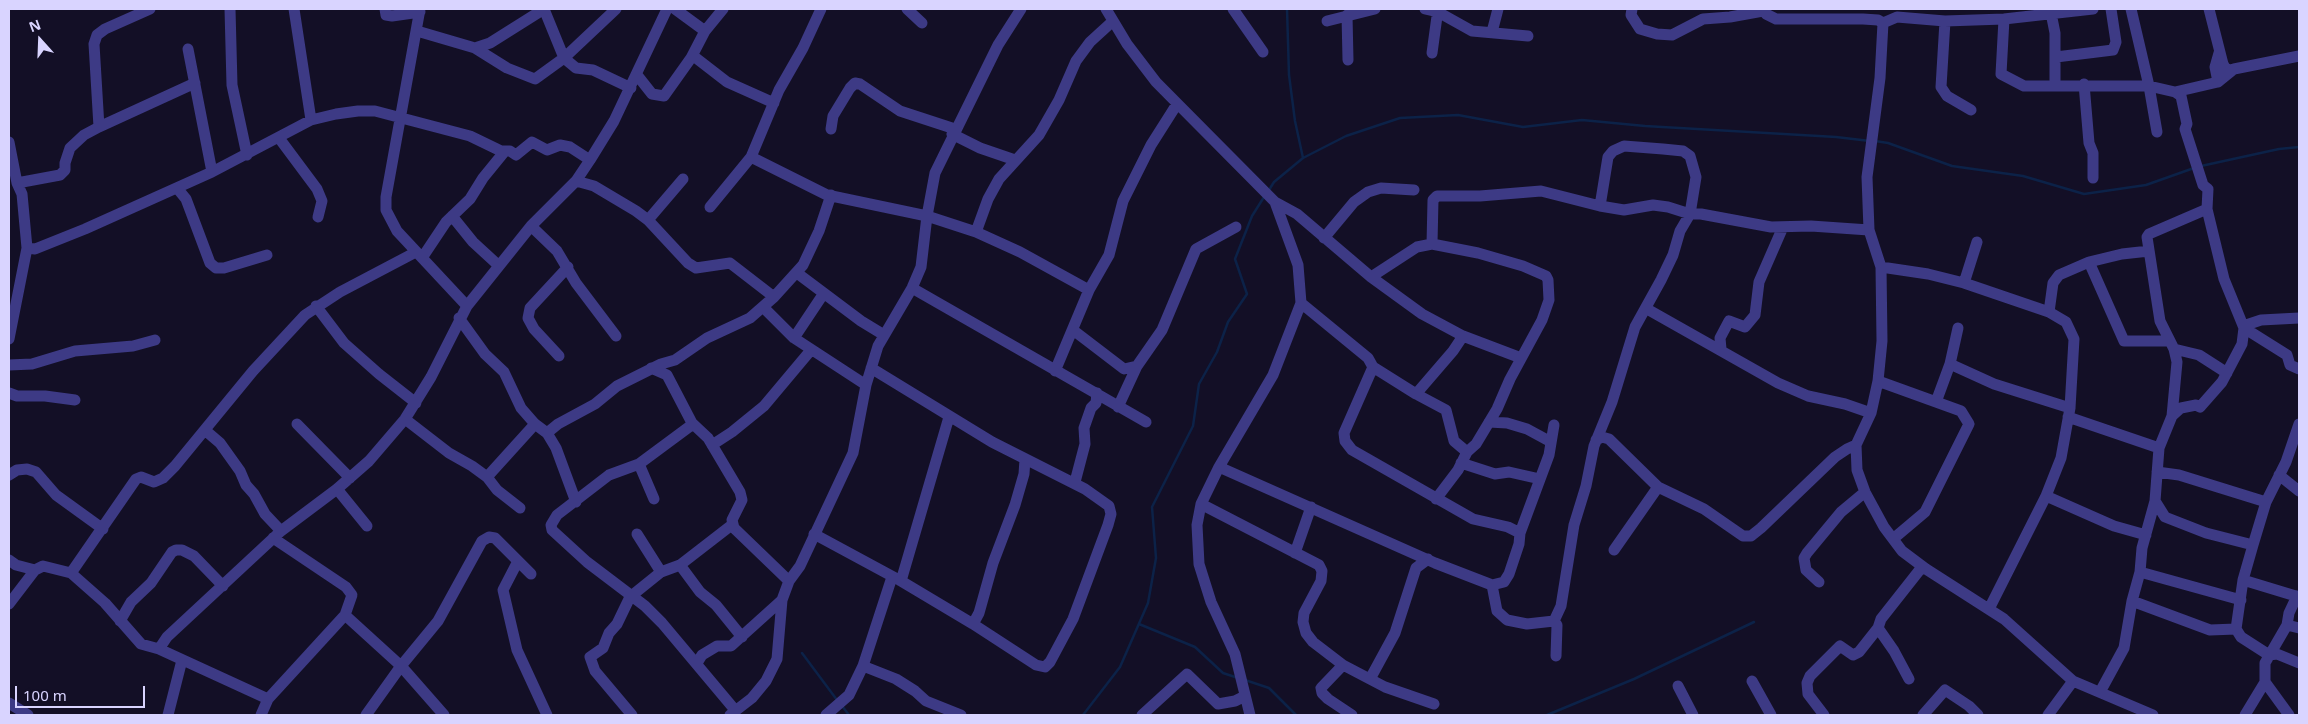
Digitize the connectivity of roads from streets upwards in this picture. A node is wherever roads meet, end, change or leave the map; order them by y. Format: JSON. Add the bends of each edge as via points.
{"nodes":[{"id":1,"x":150,"y":9,"type":"edge"},
{"id":2,"x":230,"y":9,"type":"edge"},
{"id":3,"x":294,"y":9,"type":"edge"},
{"id":4,"x":385,"y":9,"type":"edge"},
{"id":5,"x":544,"y":9,"type":"edge"},
{"id":6,"x":616,"y":9,"type":"edge"},
{"id":7,"x":667,"y":9,"type":"edge"},
{"id":8,"x":675,"y":9,"type":"edge"},
{"id":9,"x":723,"y":9,"type":"edge"},
{"id":10,"x":821,"y":9,"type":"edge"},
{"id":11,"x":907,"y":9,"type":"edge"},
{"id":12,"x":1106,"y":9,"type":"edge"},
{"id":13,"x":1233,"y":9,"type":"edge"},
{"id":14,"x":1375,"y":9,"type":"edge"},
{"id":15,"x":1425,"y":9,"type":"edge"},
{"id":16,"x":1498,"y":9,"type":"edge"},
{"id":17,"x":1632,"y":9,"type":"edge"},
{"id":18,"x":2085,"y":9,"type":"edge"},
{"id":19,"x":2111,"y":9,"type":"edge"},
{"id":20,"x":2131,"y":9,"type":"edge"},
{"id":21,"x":2209,"y":9,"type":"edge"},
{"id":22,"x":1017,"y":10,"type":"edge"},
{"id":23,"x":1438,"y":10,"type":"edge"},
{"id":24,"x":1763,"y":10,"type":"edge"},
{"id":25,"x":420,"y":11,"type":"edge"},
{"id":26,"x":2037,"y":12,"type":"edge"},
{"id":27,"x":2051,"y":13,"type":"junction"},
{"id":28,"x":1863,"y":14,"type":"edge"},
{"id":29,"x":1984,"y":14,"type":"edge"},
{"id":30,"x":1346,"y":15,"type":"junction"},
{"id":31,"x":2004,"y":19,"type":"junction"},
{"id":32,"x":1113,"y":21,"type":"junction"},
{"id":33,"x":1327,"y":21,"type":"dead end"},
{"id":34,"x":1945,"y":21,"type":"junction"},
{"id":35,"x":922,"y":23,"type":"dead end"},
{"id":36,"x":1882,"y":23,"type":"junction"},
{"id":37,"x":705,"y":31,"type":"junction"},
{"id":38,"x":417,"y":32,"type":"junction"},
{"id":39,"x":1492,"y":32,"type":"junction"},
{"id":40,"x":1528,"y":36,"type":"dead end"},
{"id":41,"x":475,"y":48,"type":"junction"},
{"id":42,"x":188,"y":49,"type":"dead end"},
{"id":43,"x":1264,"y":52,"type":"dead end"},
{"id":44,"x":1432,"y":53,"type":"dead end"},
{"id":45,"x":2219,"y":53,"type":"junction"},
{"id":46,"x":2299,"y":56,"type":"edge"},
{"id":47,"x":2056,"y":57,"type":"junction"},
{"id":48,"x":564,"y":58,"type":"junction"},
{"id":49,"x":691,"y":58,"type":"junction"},
{"id":50,"x":1348,"y":60,"type":"dead end"},
{"id":51,"x":2231,"y":70,"type":"junction"},
{"id":52,"x":637,"y":74,"type":"junction"},
{"id":53,"x":2218,"y":82,"type":"junction"},
{"id":54,"x":195,"y":83,"type":"junction"},
{"id":55,"x":2084,"y":84,"type":"junction"},
{"id":56,"x":2056,"y":85,"type":"junction"},
{"id":57,"x":2149,"y":86,"type":"junction"},
{"id":58,"x":631,"y":88,"type":"junction"},
{"id":59,"x":2180,"y":92,"type":"junction"},
{"id":60,"x":774,"y":103,"type":"junction"},
{"id":61,"x":1177,"y":104,"type":"junction"},
{"id":62,"x":1971,"y":110,"type":"dead end"},
{"id":63,"x":402,"y":118,"type":"junction"},
{"id":64,"x":311,"y":120,"type":"junction"},
{"id":65,"x":99,"y":127,"type":"junction"},
{"id":66,"x":831,"y":129,"type":"dead end"},
{"id":67,"x":954,"y":132,"type":"junction"},
{"id":68,"x":2157,"y":132,"type":"dead end"},
{"id":69,"x":279,"y":138,"type":"junction"},
{"id":70,"x":9,"y":142,"type":"edge"},
{"id":71,"x":505,"y":151,"type":"junction"},
{"id":72,"x":247,"y":155,"type":"junction"},
{"id":73,"x":750,"y":158,"type":"junction"},
{"id":74,"x":590,"y":160,"type":"junction"},
{"id":75,"x":1015,"y":160,"type":"junction"},
{"id":76,"x":212,"y":172,"type":"junction"},
{"id":77,"x":2093,"y":178,"type":"dead end"},
{"id":78,"x":683,"y":179,"type":"dead end"},
{"id":79,"x":576,"y":181,"type":"junction"},
{"id":80,"x":19,"y":188,"type":"junction"},
{"id":81,"x":177,"y":188,"type":"junction"},
{"id":82,"x":1414,"y":190,"type":"dead end"},
{"id":83,"x":9,"y":194,"type":"edge"},
{"id":84,"x":831,"y":195,"type":"junction"},
{"id":85,"x":1275,"y":202,"type":"junction"},
{"id":86,"x":1600,"y":206,"type":"junction"},
{"id":87,"x":710,"y":207,"type":"dead end"},
{"id":88,"x":2208,"y":209,"type":"junction"},
{"id":89,"x":1690,"y":214,"type":"junction"},
{"id":90,"x":452,"y":216,"type":"junction"},
{"id":91,"x":927,"y":216,"type":"junction"},
{"id":92,"x":318,"y":217,"type":"dead end"},
{"id":93,"x":648,"y":220,"type":"junction"},
{"id":94,"x":531,"y":226,"type":"junction"},
{"id":95,"x":1236,"y":227,"type":"dead end"},
{"id":96,"x":1783,"y":227,"type":"junction"},
{"id":97,"x":1869,"y":230,"type":"junction"},
{"id":98,"x":976,"y":232,"type":"junction"},
{"id":99,"x":1324,"y":238,"type":"junction"},
{"id":100,"x":1977,"y":242,"type":"dead end"},
{"id":101,"x":1432,"y":244,"type":"junction"},
{"id":102,"x":27,"y":248,"type":"junction"},
{"id":103,"x":2149,"y":251,"type":"junction"},
{"id":104,"x":267,"y":255,"type":"dead end"},
{"id":105,"x":419,"y":255,"type":"junction"},
{"id":106,"x":2089,"y":262,"type":"junction"},
{"id":107,"x":498,"y":265,"type":"junction"},
{"id":108,"x":568,"y":267,"type":"junction"},
{"id":109,"x":1881,"y":267,"type":"junction"},
{"id":110,"x":797,"y":273,"type":"junction"},
{"id":111,"x":1371,"y":277,"type":"junction"},
{"id":112,"x":1964,"y":283,"type":"junction"},
{"id":113,"x":912,"y":288,"type":"junction"},
{"id":114,"x":1089,"y":290,"type":"junction"},
{"id":115,"x":824,"y":293,"type":"junction"},
{"id":116,"x":774,"y":297,"type":"junction"},
{"id":117,"x":1301,"y":303,"type":"junction"},
{"id":118,"x":316,"y":306,"type":"junction"},
{"id":119,"x":466,"y":306,"type":"junction"},
{"id":120,"x":763,"y":307,"type":"junction"},
{"id":121,"x":1647,"y":309,"type":"junction"},
{"id":122,"x":2049,"y":312,"type":"junction"},
{"id":123,"x":459,"y":318,"type":"junction"},
{"id":124,"x":2299,"y":318,"type":"edge"},
{"id":125,"x":1958,"y":328,"type":"dead end"},
{"id":126,"x":2244,"y":328,"type":"junction"},
{"id":127,"x":1073,"y":330,"type":"junction"},
{"id":128,"x":884,"y":335,"type":"junction"},
{"id":129,"x":616,"y":336,"type":"dead end"},
{"id":130,"x":1463,"y":336,"type":"junction"},
{"id":131,"x":794,"y":338,"type":"junction"},
{"id":132,"x":9,"y":339,"type":"edge"},
{"id":133,"x":155,"y":340,"type":"dead end"},
{"id":134,"x":2172,"y":345,"type":"junction"},
{"id":135,"x":1721,"y":349,"type":"junction"},
{"id":136,"x":811,"y":350,"type":"junction"},
{"id":137,"x":559,"y":356,"type":"dead end"},
{"id":138,"x":1521,"y":358,"type":"junction"},
{"id":139,"x":670,"y":362,"type":"junction"},
{"id":140,"x":1950,"y":364,"type":"junction"},
{"id":141,"x":9,"y":366,"type":"edge"},
{"id":142,"x":1137,"y":366,"type":"junction"},
{"id":143,"x":1373,"y":366,"type":"junction"},
{"id":144,"x":651,"y":368,"type":"junction"},
{"id":145,"x":871,"y":368,"type":"junction"},
{"id":146,"x":2299,"y":369,"type":"edge"},
{"id":147,"x":1055,"y":371,"type":"junction"},
{"id":148,"x":667,"y":374,"type":"junction"},
{"id":149,"x":2227,"y":374,"type":"junction"},
{"id":150,"x":1878,"y":381,"type":"junction"},
{"id":151,"x":866,"y":385,"type":"junction"},
{"id":152,"x":9,"y":393,"type":"edge"},
{"id":153,"x":1097,"y":394,"type":"junction"},
{"id":154,"x":1416,"y":394,"type":"junction"},
{"id":155,"x":75,"y":400,"type":"dead end"},
{"id":156,"x":1936,"y":402,"type":"junction"},
{"id":157,"x":416,"y":403,"type":"junction"},
{"id":158,"x":1118,"y":407,"type":"junction"},
{"id":159,"x":2069,"y":412,"type":"junction"},
{"id":160,"x":1871,"y":414,"type":"junction"},
{"id":161,"x":2172,"y":416,"type":"junction"},
{"id":162,"x":949,"y":417,"type":"junction"},
{"id":163,"x":405,"y":419,"type":"junction"},
{"id":164,"x":1146,"y":422,"type":"dead end"},
{"id":165,"x":1489,"y":422,"type":"junction"},
{"id":166,"x":297,"y":424,"type":"dead end"},
{"id":167,"x":535,"y":424,"type":"junction"},
{"id":168,"x":694,"y":424,"type":"junction"},
{"id":169,"x":2299,"y":424,"type":"edge"},
{"id":170,"x":1554,"y":425,"type":"dead end"},
{"id":171,"x":206,"y":431,"type":"junction"},
{"id":172,"x":548,"y":433,"type":"junction"},
{"id":173,"x":1596,"y":440,"type":"junction"},
{"id":174,"x":1552,"y":442,"type":"junction"},
{"id":175,"x":712,"y":445,"type":"junction"},
{"id":176,"x":1856,"y":445,"type":"junction"},
{"id":177,"x":2159,"y":448,"type":"junction"},
{"id":178,"x":1467,"y":452,"type":"junction"},
{"id":179,"x":1025,"y":460,"type":"junction"},
{"id":180,"x":1461,"y":463,"type":"junction"},
{"id":181,"x":639,"y":464,"type":"junction"},
{"id":182,"x":1219,"y":467,"type":"junction"},
{"id":183,"x":2157,"y":472,"type":"junction"},
{"id":184,"x":9,"y":475,"type":"edge"},
{"id":185,"x":2279,"y":475,"type":"junction"},
{"id":186,"x":487,"y":477,"type":"junction"},
{"id":187,"x":350,"y":478,"type":"junction"},
{"id":188,"x":1540,"y":479,"type":"junction"},
{"id":189,"x":1074,"y":482,"type":"junction"},
{"id":190,"x":1658,"y":487,"type":"junction"},
{"id":191,"x":337,"y":490,"type":"junction"},
{"id":192,"x":2299,"y":491,"type":"edge"},
{"id":193,"x":1865,"y":492,"type":"junction"},
{"id":194,"x":2046,"y":496,"type":"junction"},
{"id":195,"x":1436,"y":498,"type":"junction"},
{"id":196,"x":654,"y":499,"type":"dead end"},
{"id":197,"x":2155,"y":501,"type":"junction"},
{"id":198,"x":576,"y":502,"type":"junction"},
{"id":199,"x":2266,"y":502,"type":"junction"},
{"id":200,"x":1201,"y":504,"type":"junction"},
{"id":201,"x":1311,"y":507,"type":"junction"},
{"id":202,"x":520,"y":508,"type":"dead end"},
{"id":203,"x":733,"y":524,"type":"junction"},
{"id":204,"x":367,"y":526,"type":"dead end"},
{"id":205,"x":102,"y":529,"type":"junction"},
{"id":206,"x":1520,"y":532,"type":"junction"},
{"id":207,"x":637,"y":534,"type":"dead end"},
{"id":208,"x":814,"y":534,"type":"junction"},
{"id":209,"x":277,"y":535,"type":"junction"},
{"id":210,"x":2146,"y":535,"type":"junction"},
{"id":211,"x":1893,"y":539,"type":"junction"},
{"id":212,"x":2253,"y":545,"type":"junction"},
{"id":213,"x":1614,"y":550,"type":"dead end"},
{"id":214,"x":1295,"y":553,"type":"junction"},
{"id":215,"x":1428,"y":559,"type":"junction"},
{"id":216,"x":9,"y":560,"type":"edge"},
{"id":217,"x":518,"y":561,"type":"junction"},
{"id":218,"x":680,"y":565,"type":"junction"},
{"id":219,"x":1922,"y":567,"type":"junction"},
{"id":220,"x":35,"y":570,"type":"junction"},
{"id":221,"x":661,"y":572,"type":"junction"},
{"id":222,"x":2140,"y":572,"type":"junction"},
{"id":223,"x":71,"y":573,"type":"junction"},
{"id":224,"x":531,"y":574,"type":"dead end"},
{"id":225,"x":897,"y":579,"type":"junction"},
{"id":226,"x":2243,"y":580,"type":"junction"},
{"id":227,"x":789,"y":581,"type":"junction"},
{"id":228,"x":1819,"y":582,"type":"dead end"},
{"id":229,"x":1492,"y":585,"type":"junction"},
{"id":230,"x":224,"y":586,"type":"junction"},
{"id":231,"x":630,"y":597,"type":"junction"},
{"id":232,"x":2298,"y":597,"type":"edge"},
{"id":233,"x":782,"y":600,"type":"junction"},
{"id":234,"x":2241,"y":600,"type":"junction"},
{"id":235,"x":2132,"y":601,"type":"junction"},
{"id":236,"x":9,"y":604,"type":"edge"},
{"id":237,"x":1989,"y":609,"type":"junction"},
{"id":238,"x":344,"y":615,"type":"junction"},
{"id":239,"x":120,"y":621,"type":"junction"},
{"id":240,"x":1554,"y":621,"type":"junction"},
{"id":241,"x":973,"y":624,"type":"junction"},
{"id":242,"x":2286,"y":625,"type":"junction"},
{"id":243,"x":1878,"y":628,"type":"junction"},
{"id":244,"x":2236,"y":628,"type":"junction"},
{"id":245,"x":2299,"y":628,"type":"edge"},
{"id":246,"x":742,"y":637,"type":"junction"},
{"id":247,"x":159,"y":649,"type":"junction"},
{"id":248,"x":1556,"y":656,"type":"dead end"},
{"id":249,"x":2269,"y":656,"type":"junction"},
{"id":250,"x":182,"y":660,"type":"junction"},
{"id":251,"x":697,"y":663,"type":"junction"},
{"id":252,"x":2299,"y":663,"type":"edge"},
{"id":253,"x":1343,"y":665,"type":"junction"},
{"id":254,"x":401,"y":666,"type":"junction"},
{"id":255,"x":863,"y":666,"type":"junction"},
{"id":256,"x":1370,"y":679,"type":"junction"},
{"id":257,"x":1909,"y":679,"type":"dead end"},
{"id":258,"x":1752,"y":681,"type":"dead end"},
{"id":259,"x":2073,"y":681,"type":"junction"},
{"id":260,"x":2265,"y":682,"type":"junction"},
{"id":261,"x":1678,"y":686,"type":"dead end"},
{"id":262,"x":2100,"y":692,"type":"junction"},
{"id":263,"x":1245,"y":696,"type":"junction"},
{"id":264,"x":268,"y":699,"type":"junction"},
{"id":265,"x":9,"y":703,"type":"edge"},
{"id":266,"x":1434,"y":704,"type":"dead end"},
{"id":267,"x":733,"y":713,"type":"edge"},
{"id":268,"x":28,"y":715,"type":"edge"},
{"id":269,"x":168,"y":715,"type":"edge"},
{"id":270,"x":261,"y":715,"type":"edge"},
{"id":271,"x":366,"y":715,"type":"edge"},
{"id":272,"x":444,"y":715,"type":"edge"},
{"id":273,"x":547,"y":715,"type":"edge"},
{"id":274,"x":632,"y":715,"type":"edge"},
{"id":275,"x":826,"y":715,"type":"edge"},
{"id":276,"x":961,"y":715,"type":"edge"},
{"id":277,"x":1142,"y":715,"type":"edge"},
{"id":278,"x":1250,"y":715,"type":"edge"},
{"id":279,"x":1352,"y":715,"type":"edge"},
{"id":280,"x":1692,"y":715,"type":"edge"},
{"id":281,"x":1771,"y":715,"type":"edge"},
{"id":282,"x":1824,"y":715,"type":"edge"},
{"id":283,"x":1923,"y":715,"type":"edge"},
{"id":284,"x":1978,"y":715,"type":"edge"},
{"id":285,"x":2048,"y":715,"type":"edge"},
{"id":286,"x":2153,"y":715,"type":"edge"},
{"id":287,"x":2245,"y":715,"type":"edge"},
{"id":288,"x":2289,"y":715,"type":"edge"}],
"edges":[{"from":1,"to":65,"type":"street","via":[[97,35],[94,44]]},
{"from":2,"to":72,"type":"street","via":[[232,85]]},
{"from":3,"to":64,"type":"street"},
{"from":4,"to":25,"type":"street","via":[[386,15],[392,16]]},
{"from":5,"to":41,"type":"street"},
{"from":5,"to":48,"type":"street"},
{"from":6,"to":48,"type":"street"},
{"from":7,"to":52,"type":"street"},
{"from":8,"to":37,"type":"street"},
{"from":9,"to":37,"type":"street"},
{"from":10,"to":60,"type":"street"},
{"from":11,"to":35,"type":"street"},
{"from":12,"to":32,"type":"street"},
{"from":13,"to":43,"type":"street"},
{"from":14,"to":30,"type":"street"},
{"from":15,"to":23,"type":"street"},
{"from":16,"to":39,"type":"street"},
{"from":17,"to":24,"type":"street","via":[[1631,15],[1640,29],[1672,35],[1703,19]]},
{"from":18,"to":27,"type":"street"},
{"from":19,"to":47,"type":"street","via":[[2116,42],[2114,50]]},
{"from":20,"to":57,"type":"street"},
{"from":21,"to":45,"type":"street"},
{"from":22,"to":67,"type":"street"},
{"from":23,"to":39,"type":"street","via":[[1472,32]]},
{"from":23,"to":44,"type":"street"},
{"from":24,"to":28,"type":"street","via":[[1776,19]]},
{"from":25,"to":38,"type":"street"},
{"from":26,"to":27,"type":"street"},
{"from":26,"to":31,"type":"street"},
{"from":27,"to":47,"type":"street"},
{"from":28,"to":36,"type":"street"},
{"from":29,"to":31,"type":"street"},
{"from":29,"to":34,"type":"street"},
{"from":30,"to":33,"type":"street"},
{"from":30,"to":50,"type":"street"},
{"from":31,"to":56,"type":"street","via":[[2001,74],[2024,86]]},
{"from":32,"to":61,"type":"street","via":[[1145,68]]},
{"from":32,"to":75,"type":"street","via":[[1090,42],[1076,61],[1038,136]]},
{"from":34,"to":36,"type":"street","via":[[1897,18]]},
{"from":34,"to":62,"type":"street","via":[[1940,87],[1947,96]]},
{"from":36,"to":97,"type":"street","via":[[1880,78],[1867,177]]},
{"from":37,"to":49,"type":"street"},
{"from":38,"to":41,"type":"street"},
{"from":38,"to":63,"type":"street"},
{"from":39,"to":40,"type":"street"},
{"from":41,"to":48,"type":"street","via":[[507,68],[535,79]]},
{"from":42,"to":54,"type":"street"},
{"from":45,"to":51,"type":"street","via":[[2225,67]]},
{"from":45,"to":53,"type":"street","via":[[2215,67]]},
{"from":46,"to":51,"type":"street"},
{"from":47,"to":56,"type":"street"},
{"from":48,"to":58,"type":"street","via":[[576,68],[593,70]]},
{"from":49,"to":52,"type":"street","via":[[664,96],[652,94]]},
{"from":49,"to":60,"type":"street","via":[[696,58],[727,82]]},
{"from":51,"to":53,"type":"street"},
{"from":52,"to":58,"type":"street"},
{"from":53,"to":59,"type":"street"},
{"from":54,"to":65,"type":"street"},
{"from":54,"to":76,"type":"street"},
{"from":55,"to":56,"type":"street"},
{"from":55,"to":57,"type":"street"},
{"from":55,"to":77,"type":"street"},
{"from":57,"to":59,"type":"street"},
{"from":57,"to":68,"type":"street"},
{"from":58,"to":74,"type":"street"},
{"from":59,"to":88,"type":"street","via":[[2187,124],[2185,129],[2208,189]]},
{"from":60,"to":73,"type":"street"},
{"from":61,"to":85,"type":"street"},
{"from":61,"to":114,"type":"street","via":[[1151,145],[1123,201],[1109,254]]},
{"from":63,"to":64,"type":"street","via":[[358,110]]},
{"from":63,"to":71,"type":"street","via":[[470,136]]},
{"from":63,"to":105,"type":"street","via":[[386,210],[397,231]]},
{"from":64,"to":69,"type":"street"},
{"from":65,"to":80,"type":"street","via":[[70,148],[65,170],[60,175]]},
{"from":66,"to":67,"type":"street","via":[[840,102],[855,84],[865,87],[900,111]]},
{"from":67,"to":75,"type":"street","via":[[980,148]]},
{"from":67,"to":91,"type":"street","via":[[935,173]]},
{"from":69,"to":72,"type":"street"},
{"from":69,"to":92,"type":"street","via":[[317,189],[322,201]]},
{"from":70,"to":80,"type":"street"},
{"from":71,"to":74,"type":"street","via":[[516,155],[532,142],[547,150],[560,145],[570,147]]},
{"from":71,"to":90,"type":"street","via":[[470,199]]},
{"from":72,"to":76,"type":"street"},
{"from":73,"to":84,"type":"street"},
{"from":73,"to":87,"type":"street"},
{"from":74,"to":79,"type":"street"},
{"from":75,"to":98,"type":"street","via":[[988,199]]},
{"from":76,"to":81,"type":"street"},
{"from":78,"to":93,"type":"street"},
{"from":79,"to":93,"type":"street","via":[[594,186]]},
{"from":79,"to":94,"type":"street"},
{"from":80,"to":83,"type":"street"},
{"from":80,"to":102,"type":"street"},
{"from":81,"to":102,"type":"street","via":[[85,229],[35,249]]},
{"from":81,"to":104,"type":"street","via":[[186,198],[210,263],[216,268]]},
{"from":82,"to":99,"type":"street","via":[[1381,188],[1368,192],[1354,202]]},
{"from":84,"to":91,"type":"street"},
{"from":84,"to":110,"type":"street","via":[[819,231]]},
{"from":85,"to":99,"type":"street","via":[[1297,214]]},
{"from":85,"to":117,"type":"street","via":[[1298,265]]},
{"from":86,"to":89,"type":"street","via":[[1624,210],[1652,205]]},
{"from":86,"to":89,"type":"street","via":[[1608,158],[1613,151],[1624,146],[1663,149],[1682,151],[1690,156],[1696,177]]},
{"from":86,"to":101,"type":"street","via":[[1541,191],[1437,196],[1433,200]]},
{"from":88,"to":103,"type":"street","via":[[2149,234]]},
{"from":88,"to":126,"type":"street","via":[[2224,279]]},
{"from":89,"to":96,"type":"street"},
{"from":89,"to":121,"type":"street"},
{"from":90,"to":105,"type":"street"},
{"from":90,"to":107,"type":"street"},
{"from":91,"to":98,"type":"street"},
{"from":91,"to":113,"type":"street","via":[[922,267]]},
{"from":93,"to":116,"type":"street","via":[[696,268],[730,263]]},
{"from":94,"to":107,"type":"street"},
{"from":94,"to":108,"type":"street","via":[[558,251]]},
{"from":95,"to":142,"type":"street","via":[[1196,249],[1162,330]]},
{"from":96,"to":97,"type":"street"},
{"from":96,"to":135,"type":"street","via":[[1758,282],[1755,315],[1745,327],[1730,322],[1720,338]]},
{"from":97,"to":109,"type":"street"},
{"from":98,"to":114,"type":"street"},
{"from":99,"to":111,"type":"street"},
{"from":100,"to":112,"type":"street"},
{"from":101,"to":111,"type":"street","via":[[1417,247]]},
{"from":101,"to":138,"type":"street","via":[[1478,253],[1546,276],[1549,300]]},
{"from":102,"to":132,"type":"street"},
{"from":103,"to":106,"type":"street"},
{"from":103,"to":134,"type":"street","via":[[2160,321]]},
{"from":105,"to":118,"type":"street"},
{"from":105,"to":119,"type":"street"},
{"from":106,"to":122,"type":"street","via":[[2059,276],[2053,283]]},
{"from":106,"to":134,"type":"street","via":[[2124,341]]},
{"from":107,"to":119,"type":"street"},
{"from":108,"to":129,"type":"street","via":[[576,283]]},
{"from":108,"to":137,"type":"street","via":[[530,308],[528,318]]},
{"from":109,"to":112,"type":"street"},
{"from":109,"to":150,"type":"street","via":[[1883,301]]},
{"from":110,"to":115,"type":"street"},
{"from":110,"to":116,"type":"street"},
{"from":111,"to":130,"type":"street","via":[[1422,314]]},
{"from":112,"to":122,"type":"street"},
{"from":113,"to":128,"type":"street"},
{"from":113,"to":147,"type":"street"},
{"from":114,"to":127,"type":"street"},
{"from":115,"to":128,"type":"street"},
{"from":115,"to":131,"type":"street"},
{"from":116,"to":120,"type":"street"},
{"from":117,"to":143,"type":"street","via":[[1368,358]]},
{"from":117,"to":182,"type":"street","via":[[1273,375]]},
{"from":118,"to":157,"type":"street","via":[[344,343]]},
{"from":118,"to":171,"type":"street","via":[[253,371]]},
{"from":119,"to":123,"type":"street"},
{"from":120,"to":131,"type":"street"},
{"from":120,"to":139,"type":"street","via":[[750,318],[707,338]]},
{"from":121,"to":135,"type":"street"},
{"from":121,"to":173,"type":"street","via":[[1635,327],[1612,402]]},
{"from":122,"to":159,"type":"street","via":[[2066,322],[2074,339]]},
{"from":123,"to":157,"type":"street"},
{"from":123,"to":167,"type":"street","via":[[485,354],[504,372],[521,408]]},
{"from":124,"to":126,"type":"street","via":[[2262,320]]},
{"from":125,"to":140,"type":"street"},
{"from":126,"to":146,"type":"street","via":[[2287,355],[2290,365]]},
{"from":126,"to":149,"type":"street","via":[[2242,344]]},
{"from":127,"to":142,"type":"street","via":[[1124,369]]},
{"from":127,"to":147,"type":"street"},
{"from":128,"to":145,"type":"street"},
{"from":130,"to":138,"type":"street"},
{"from":130,"to":154,"type":"street"},
{"from":131,"to":136,"type":"street"},
{"from":133,"to":141,"type":"street","via":[[133,346],[74,351],[32,364]]},
{"from":134,"to":149,"type":"street","via":[[2199,355]]},
{"from":134,"to":161,"type":"street","via":[[2178,362]]},
{"from":135,"to":160,"type":"street","via":[[1778,383],[1808,396]]},
{"from":136,"to":151,"type":"street"},
{"from":136,"to":175,"type":"street","via":[[764,406]]},
{"from":138,"to":165,"type":"street"},
{"from":139,"to":144,"type":"street"},
{"from":139,"to":148,"type":"street"},
{"from":140,"to":156,"type":"street"},
{"from":140,"to":159,"type":"street"},
{"from":142,"to":158,"type":"street"},
{"from":143,"to":154,"type":"street"},
{"from":143,"to":195,"type":"street","via":[[1344,433],[1344,441],[1352,450]]},
{"from":144,"to":148,"type":"street"},
{"from":144,"to":172,"type":"street","via":[[617,386]]},
{"from":145,"to":151,"type":"street"},
{"from":145,"to":162,"type":"street"},
{"from":147,"to":153,"type":"street"},
{"from":148,"to":168,"type":"street"},
{"from":149,"to":161,"type":"street","via":[[2200,407],[2196,404],[2181,408]]},
{"from":150,"to":156,"type":"street"},
{"from":150,"to":160,"type":"street"},
{"from":151,"to":208,"type":"street","via":[[853,453]]},
{"from":152,"to":155,"type":"street"},
{"from":153,"to":158,"type":"street"},
{"from":153,"to":189,"type":"street","via":[[1084,428],[1084,444]]},
{"from":154,"to":178,"type":"street","via":[[1446,410],[1454,441]]},
{"from":156,"to":211,"type":"street","via":[[1961,411],[1969,424],[1925,512]]},
{"from":157,"to":163,"type":"street"},
{"from":158,"to":164,"type":"street"},
{"from":159,"to":177,"type":"street"},
{"from":159,"to":194,"type":"street","via":[[2062,458]]},
{"from":160,"to":176,"type":"street"},
{"from":161,"to":177,"type":"street"},
{"from":162,"to":179,"type":"street"},
{"from":162,"to":225,"type":"street"},
{"from":163,"to":186,"type":"street"},
{"from":163,"to":187,"type":"street"},
{"from":165,"to":174,"type":"street","via":[[1527,429]]},
{"from":165,"to":178,"type":"street","via":[[1476,444]]},
{"from":166,"to":187,"type":"street"},
{"from":167,"to":172,"type":"street"},
{"from":167,"to":186,"type":"street"},
{"from":168,"to":175,"type":"street"},
{"from":168,"to":181,"type":"street"},
{"from":169,"to":185,"type":"street"},
{"from":170,"to":174,"type":"street"},
{"from":171,"to":205,"type":"street","via":[[163,478],[154,482],[141,477],[136,479]]},
{"from":171,"to":209,"type":"street","via":[[220,443],[240,471]]},
{"from":172,"to":198,"type":"street"},
{"from":173,"to":190,"type":"street","via":[[1602,437],[1609,439]]},
{"from":173,"to":240,"type":"street","via":[[1574,525],[1561,606]]},
{"from":174,"to":188,"type":"street"},
{"from":175,"to":203,"type":"street","via":[[740,492],[742,500]]},
{"from":176,"to":190,"type":"street","via":[[1835,457],[1751,536],[1744,536],[1704,509]]},
{"from":176,"to":193,"type":"street","via":[[1857,470]]},
{"from":177,"to":183,"type":"street"},
{"from":178,"to":180,"type":"street"},
{"from":179,"to":189,"type":"street"},
{"from":179,"to":241,"type":"street","via":[[1015,505]]},
{"from":180,"to":188,"type":"street","via":[[1495,474],[1509,472]]},
{"from":180,"to":195,"type":"street"},
{"from":181,"to":196,"type":"street"},
{"from":181,"to":198,"type":"street","via":[[609,475]]},
{"from":182,"to":200,"type":"street"},
{"from":182,"to":201,"type":"street"},
{"from":183,"to":197,"type":"street"},
{"from":183,"to":199,"type":"street","via":[[2179,475]]},
{"from":184,"to":205,"type":"street","via":[[17,470],[36,472],[56,495]]},
{"from":185,"to":192,"type":"street"},
{"from":185,"to":199,"type":"street"},
{"from":186,"to":202,"type":"street","via":[[497,490]]},
{"from":187,"to":191,"type":"street"},
{"from":188,"to":206,"type":"street"},
{"from":189,"to":241,"type":"street","via":[[1109,506],[1111,514],[1073,619],[1050,662],[1045,667],[1036,665]]},
{"from":190,"to":213,"type":"street"},
{"from":191,"to":204,"type":"street"},
{"from":191,"to":209,"type":"street"},
{"from":193,"to":211,"type":"street"},
{"from":193,"to":228,"type":"street","via":[[1841,512],[1804,558],[1806,570]]},
{"from":194,"to":210,"type":"street","via":[[2114,526]]},
{"from":194,"to":237,"type":"street"},
{"from":195,"to":206,"type":"street","via":[[1473,519]]},
{"from":197,"to":210,"type":"street"},
{"from":197,"to":212,"type":"street","via":[[2165,517],[2206,533]]},
{"from":198,"to":231,"type":"street","via":[[558,515],[551,525],[552,530]]},
{"from":199,"to":212,"type":"street"},
{"from":200,"to":214,"type":"street"},
{"from":200,"to":263,"type":"street","via":[[1197,525],[1199,564],[1211,602],[1235,654]]},
{"from":201,"to":214,"type":"street"},
{"from":201,"to":215,"type":"street"},
{"from":203,"to":218,"type":"street"},
{"from":203,"to":227,"type":"street"},
{"from":205,"to":223,"type":"street"},
{"from":206,"to":229,"type":"street","via":[[1520,544],[1509,574],[1504,582]]},
{"from":207,"to":221,"type":"street"},
{"from":208,"to":225,"type":"street"},
{"from":208,"to":227,"type":"street","via":[[800,566]]},
{"from":209,"to":230,"type":"street"},
{"from":209,"to":238,"type":"street","via":[[346,587],[352,595]]},
{"from":210,"to":222,"type":"street"},
{"from":211,"to":219,"type":"street"},
{"from":212,"to":226,"type":"street"},
{"from":214,"to":253,"type":"street","via":[[1319,565],[1322,571],[1321,581],[1304,613],[1306,633]]},
{"from":215,"to":229,"type":"street"},
{"from":215,"to":256,"type":"street","via":[[1416,568],[1395,633]]},
{"from":216,"to":220,"type":"street"},
{"from":217,"to":224,"type":"street"},
{"from":217,"to":254,"type":"street","via":[[495,538],[489,536],[482,542],[438,621]]},
{"from":217,"to":273,"type":"street","via":[[503,590],[517,650]]},
{"from":218,"to":221,"type":"street"},
{"from":218,"to":246,"type":"street"},
{"from":219,"to":237,"type":"street"},
{"from":219,"to":243,"type":"street","via":[[1881,619]]},
{"from":220,"to":223,"type":"street","via":[[43,566]]},
{"from":220,"to":236,"type":"street"},
{"from":221,"to":231,"type":"street"},
{"from":222,"to":234,"type":"street"},
{"from":222,"to":235,"type":"street"},
{"from":223,"to":239,"type":"street"},
{"from":225,"to":241,"type":"street"},
{"from":225,"to":255,"type":"street"},
{"from":226,"to":232,"type":"street"},
{"from":226,"to":234,"type":"street"},
{"from":227,"to":233,"type":"street"},
{"from":229,"to":240,"type":"street","via":[[1497,611],[1507,620],[1527,624]]},
{"from":230,"to":239,"type":"street","via":[[194,556],[176,550],[151,583],[131,602]]},
{"from":230,"to":247,"type":"street","via":[[167,637]]},
{"from":231,"to":251,"type":"street","via":[[645,606]]},
{"from":231,"to":274,"type":"street","via":[[603,648],[590,657],[595,671]]},
{"from":232,"to":242,"type":"street"},
{"from":233,"to":246,"type":"street"},
{"from":233,"to":267,"type":"street","via":[[777,658],[752,698]]},
{"from":234,"to":244,"type":"street"},
{"from":235,"to":244,"type":"street","via":[[2210,630]]},
{"from":235,"to":262,"type":"street","via":[[2124,648]]},
{"from":237,"to":259,"type":"street"},
{"from":238,"to":254,"type":"street"},
{"from":238,"to":264,"type":"street"},
{"from":239,"to":247,"type":"street","via":[[141,644]]},
{"from":240,"to":248,"type":"street","via":[[1557,625]]},
{"from":242,"to":245,"type":"street"},
{"from":242,"to":249,"type":"street"},
{"from":243,"to":257,"type":"street"},
{"from":243,"to":282,"type":"street","via":[[1859,652],[1853,655],[1840,646],[1810,676],[1808,694]]},
{"from":244,"to":249,"type":"street","via":[[2241,637]]},
{"from":246,"to":251,"type":"street","via":[[731,646],[717,646],[702,655]]},
{"from":247,"to":250,"type":"street"},
{"from":249,"to":252,"type":"street","via":[[2277,654]]},
{"from":249,"to":260,"type":"street","via":[[2265,663]]},
{"from":250,"to":264,"type":"street"},
{"from":250,"to":269,"type":"street"},
{"from":251,"to":267,"type":"street"},
{"from":253,"to":256,"type":"street"},
{"from":253,"to":279,"type":"street","via":[[1321,688],[1328,699]]},
{"from":254,"to":271,"type":"street"},
{"from":254,"to":272,"type":"street"},
{"from":255,"to":275,"type":"street","via":[[849,695]]},
{"from":255,"to":276,"type":"street","via":[[896,679],[926,701]]},
{"from":256,"to":266,"type":"street"},
{"from":258,"to":281,"type":"street"},
{"from":259,"to":262,"type":"street"},
{"from":259,"to":285,"type":"street"},
{"from":260,"to":287,"type":"street"},
{"from":260,"to":288,"type":"street"},
{"from":261,"to":280,"type":"street"},
{"from":262,"to":286,"type":"street"},
{"from":263,"to":277,"type":"street","via":[[1218,704],[1187,674]]},
{"from":263,"to":278,"type":"street"},
{"from":264,"to":270,"type":"street"},
{"from":265,"to":268,"type":"street"},
{"from":283,"to":284,"type":"street","via":[[1945,690]]}]}
